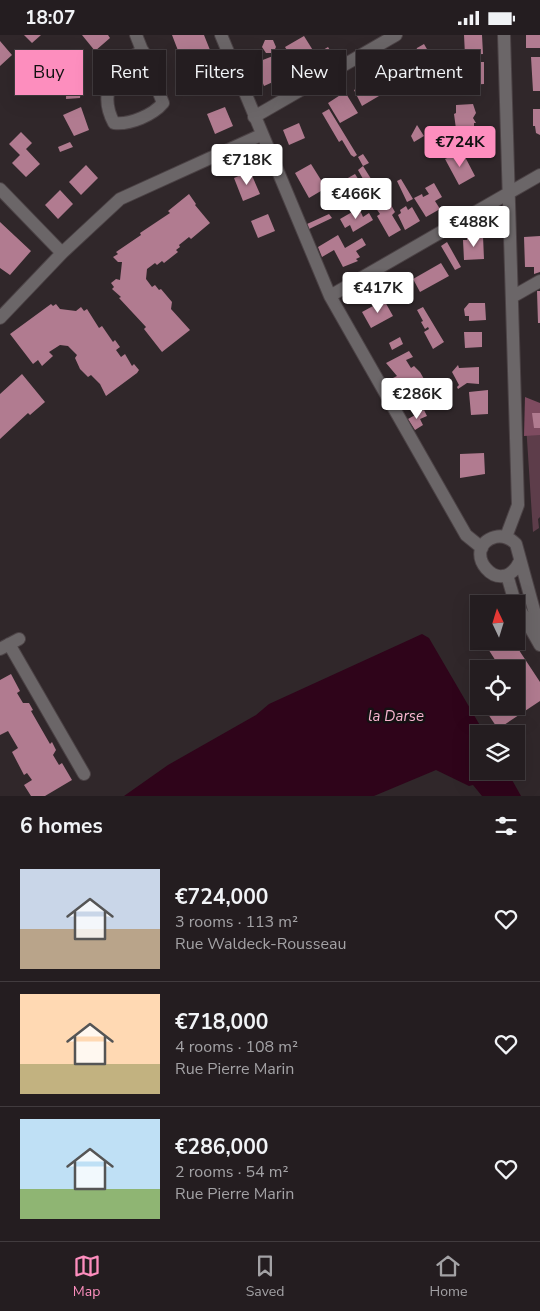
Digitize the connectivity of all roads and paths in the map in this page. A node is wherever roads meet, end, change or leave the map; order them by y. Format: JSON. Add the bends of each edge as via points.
{"nodes":[{"id":1,"x":136,"y":35,"type":"edge"},
{"id":2,"x":221,"y":35,"type":"edge"},
{"id":3,"x":396,"y":35,"type":"edge"},
{"id":4,"x":504,"y":35,"type":"edge"},
{"id":5,"x":143,"y":50,"type":"edge"},
{"id":6,"x":143,"y":51,"type":"joint"},
{"id":7,"x":254,"y":117,"type":"junction"},
{"id":8,"x":261,"y":135,"type":"junction"},
{"id":9,"x":540,"y":175,"type":"edge"},
{"id":10,"x":0,"y":189,"type":"edge"},
{"id":11,"x":508,"y":194,"type":"junction"},
{"id":12,"x":62,"y":253,"type":"junction"},
{"id":13,"x":540,"y":281,"type":"edge"},
{"id":14,"x":330,"y":296,"type":"junction"},
{"id":15,"x":512,"y":297,"type":"junction"},
{"id":16,"x":0,"y":318,"type":"edge"},
{"id":17,"x":506,"y":537,"type":"junction"},
{"id":18,"x":482,"y":549,"type":"junction"},
{"id":19,"x":520,"y":561,"type":"junction"},
{"id":20,"x":507,"y":575,"type":"junction"},
{"id":21,"x":540,"y":632,"type":"edge"},
{"id":22,"x":9,"y":644,"type":"edge"},
{"id":23,"x":540,"y":645,"type":"edge"},
{"id":24,"x":84,"y":774,"type":"dead end"}],
"edges":[{"from":1,"to":5,"type":"street"},
{"from":2,"to":7,"type":"street"},
{"from":3,"to":7,"type":"street"},
{"from":4,"to":11,"type":"street"},
{"from":6,"to":6,"type":"street","via":[[122,63],[108,86],[109,114],[114,123],[122,124],[156,111],[163,103]]},
{"from":7,"to":8,"type":"street"},
{"from":8,"to":12,"type":"street","via":[[120,199]]},
{"from":8,"to":14,"type":"street"},
{"from":9,"to":11,"type":"street"},
{"from":10,"to":12,"type":"street"},
{"from":11,"to":14,"type":"street"},
{"from":11,"to":15,"type":"street"},
{"from":12,"to":16,"type":"street"},
{"from":13,"to":15,"type":"street"},
{"from":14,"to":18,"type":"street","via":[[466,535]]},
{"from":15,"to":17,"type":"street","via":[[518,505]]},
{"from":17,"to":18,"type":"street","via":[[494,537]]},
{"from":17,"to":19,"type":"street","via":[[519,549]]},
{"from":18,"to":20,"type":"street","via":[[481,561],[488,572]]},
{"from":19,"to":20,"type":"street"},
{"from":19,"to":21,"type":"street"},
{"from":20,"to":23,"type":"street","via":[[514,599]]},
{"from":22,"to":24,"type":"street"}]}
